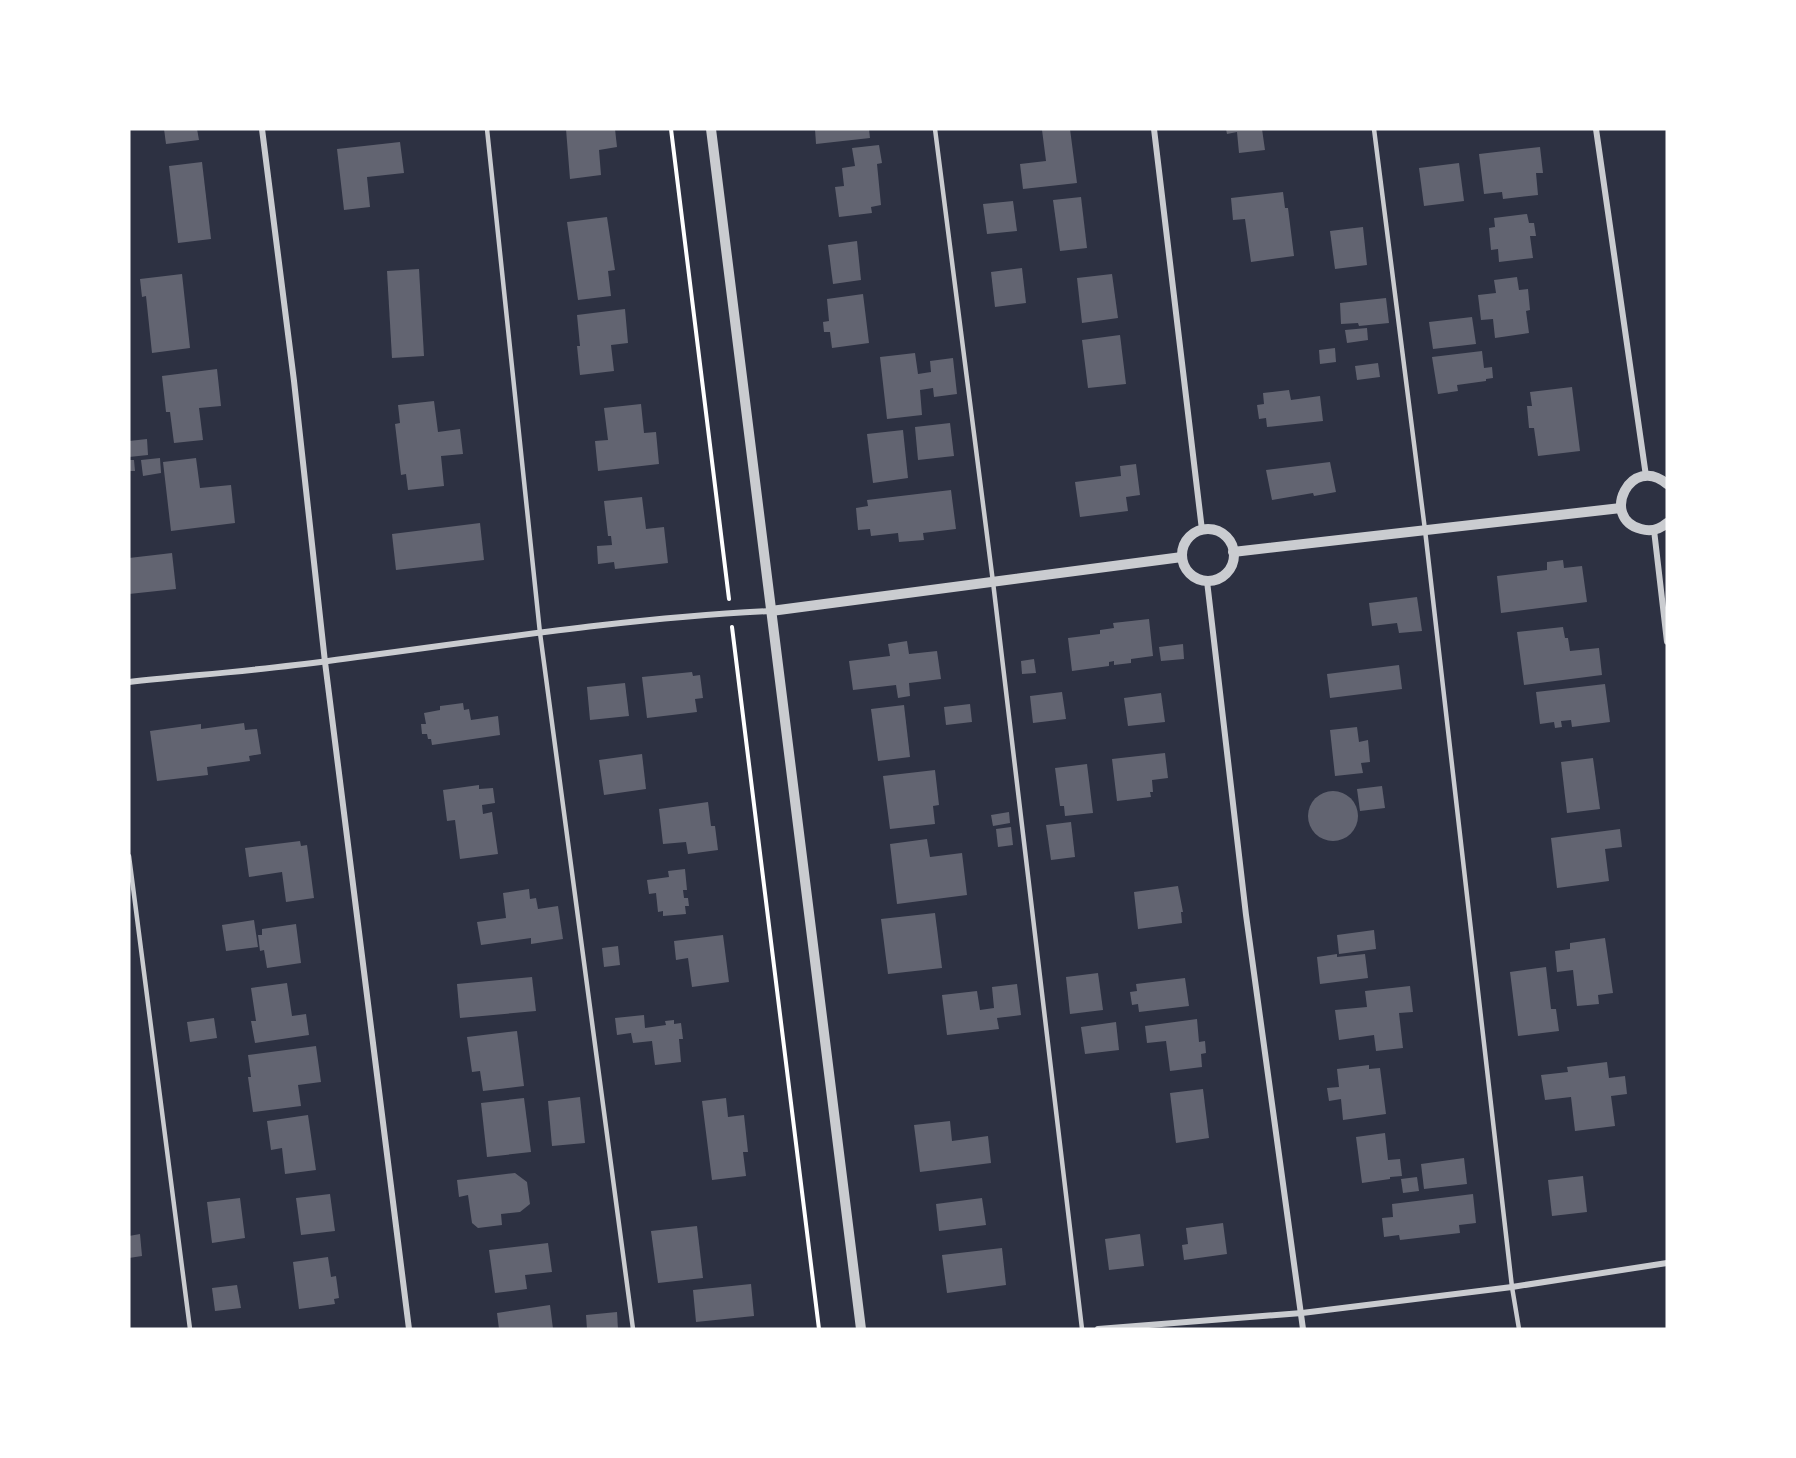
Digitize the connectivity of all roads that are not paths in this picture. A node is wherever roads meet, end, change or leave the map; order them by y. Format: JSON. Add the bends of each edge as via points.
{"nodes":[{"id":1,"x":262,"y":129,"type":"edge"},
{"id":2,"x":487,"y":129,"type":"edge"},
{"id":3,"x":711,"y":129,"type":"edge"},
{"id":4,"x":934,"y":129,"type":"edge"},
{"id":5,"x":1154,"y":129,"type":"edge"},
{"id":6,"x":1374,"y":129,"type":"edge"},
{"id":7,"x":1596,"y":129,"type":"edge"},
{"id":8,"x":1646,"y":476,"type":"junction"},
{"id":9,"x":1667,"y":484,"type":"edge"},
{"id":10,"x":1621,"y":508,"type":"junction"},
{"id":11,"x":1667,"y":522,"type":"edge"},
{"id":12,"x":1202,"y":530,"type":"junction"},
{"id":13,"x":1425,"y":530,"type":"junction"},
{"id":14,"x":1654,"y":530,"type":"junction"},
{"id":15,"x":1233,"y":552,"type":"junction"},
{"id":16,"x":1182,"y":557,"type":"junction"},
{"id":17,"x":1207,"y":581,"type":"junction"},
{"id":18,"x":993,"y":582,"type":"junction"},
{"id":19,"x":771,"y":611,"type":"junction"},
{"id":20,"x":540,"y":633,"type":"junction"},
{"id":21,"x":1667,"y":642,"type":"edge"},
{"id":22,"x":325,"y":662,"type":"junction"},
{"id":23,"x":129,"y":682,"type":"edge"},
{"id":24,"x":129,"y":856,"type":"edge"},
{"id":25,"x":1667,"y":1263,"type":"edge"},
{"id":26,"x":1512,"y":1287,"type":"junction"},
{"id":27,"x":1302,"y":1313,"type":"junction"},
{"id":28,"x":190,"y":1329,"type":"edge"},
{"id":29,"x":409,"y":1329,"type":"edge"},
{"id":30,"x":633,"y":1329,"type":"edge"},
{"id":31,"x":861,"y":1329,"type":"edge"},
{"id":32,"x":1082,"y":1329,"type":"edge"},
{"id":33,"x":1098,"y":1329,"type":"edge"},
{"id":34,"x":1304,"y":1329,"type":"edge"},
{"id":35,"x":1519,"y":1329,"type":"edge"}],
"edges":[{"from":1,"to":22,"type":"street"},
{"from":2,"to":20,"type":"lane"},
{"from":3,"to":19,"type":"street"},
{"from":4,"to":18,"type":"lane"},
{"from":5,"to":12,"type":"street"},
{"from":6,"to":13,"type":"lane"},
{"from":7,"to":8,"type":"street"},
{"from":8,"to":9,"type":"street"},
{"from":8,"to":10,"type":"street","via":[[1626,486]]},
{"from":10,"to":13,"type":"street"},
{"from":10,"to":14,"type":"street","via":[[1629,524],[1645,531]]},
{"from":11,"to":14,"type":"street"},
{"from":12,"to":15,"type":"street","via":[[1219,532]]},
{"from":12,"to":16,"type":"street","via":[[1189,537]]},
{"from":13,"to":15,"type":"street"},
{"from":13,"to":26,"type":"lane"},
{"from":14,"to":21,"type":"street"},
{"from":15,"to":17,"type":"street","via":[[1230,569],[1216,580]]},
{"from":16,"to":17,"type":"street","via":[[1187,571]]},
{"from":16,"to":18,"type":"street"},
{"from":17,"to":27,"type":"street","via":[[1246,915]]},
{"from":18,"to":19,"type":"street"},
{"from":18,"to":32,"type":"lane"},
{"from":19,"to":20,"type":"street"},
{"from":19,"to":31,"type":"street"},
{"from":20,"to":22,"type":"street"},
{"from":20,"to":30,"type":"lane"},
{"from":22,"to":23,"type":"street"},
{"from":22,"to":29,"type":"street"},
{"from":24,"to":28,"type":"lane"},
{"from":25,"to":26,"type":"street"},
{"from":26,"to":27,"type":"street"},
{"from":26,"to":35,"type":"lane"},
{"from":27,"to":33,"type":"street"},
{"from":27,"to":34,"type":"street"}]}
